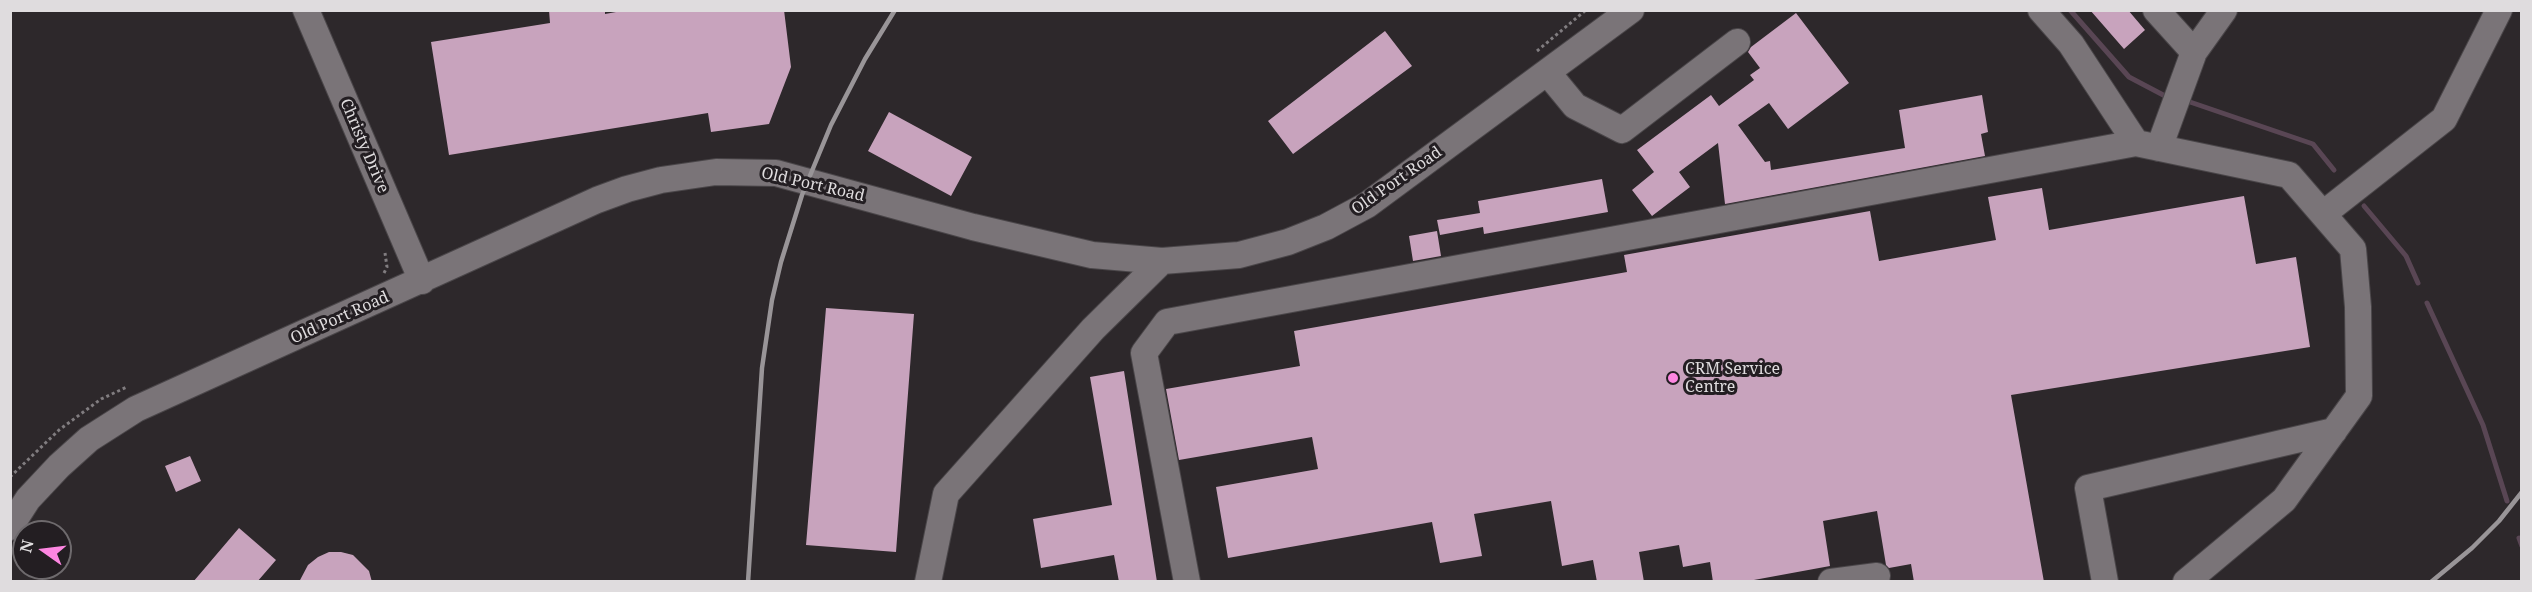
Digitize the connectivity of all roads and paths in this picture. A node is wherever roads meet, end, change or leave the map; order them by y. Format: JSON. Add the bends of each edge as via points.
{"nodes":[{"id":1,"x":306,"y":10,"type":"edge"},
{"id":2,"x":1586,"y":10,"type":"edge"},
{"id":3,"x":1631,"y":10,"type":"edge"},
{"id":4,"x":2041,"y":10,"type":"edge"},
{"id":5,"x":2156,"y":10,"type":"edge"},
{"id":6,"x":2224,"y":10,"type":"edge"},
{"id":7,"x":2499,"y":10,"type":"edge"},
{"id":8,"x":1737,"y":42,"type":"dead end"},
{"id":9,"x":2194,"y":52,"type":"junction"},
{"id":10,"x":1539,"y":65,"type":"junction"},
{"id":11,"x":2148,"y":146,"type":"junction"},
{"id":12,"x":2323,"y":214,"type":"junction"},
{"id":13,"x":1162,"y":261,"type":"junction"},
{"id":14,"x":422,"y":281,"type":"junction"},
{"id":15,"x":2334,"y":431,"type":"junction"},
{"id":16,"x":10,"y":527,"type":"edge"},
{"id":17,"x":1876,"y":576,"type":"dead end"},
{"id":18,"x":928,"y":582,"type":"edge"},
{"id":19,"x":1187,"y":582,"type":"edge"},
{"id":20,"x":1831,"y":582,"type":"edge"},
{"id":21,"x":2105,"y":582,"type":"edge"},
{"id":22,"x":2186,"y":582,"type":"edge"}],
"edges":[{"from":1,"to":14,"type":"street","name":"Christy Drive"},
{"from":2,"to":10,"type":"path","via":[[1568,24]]},
{"from":3,"to":10,"type":"street","name":"Old Port Road"},
{"from":4,"to":11,"type":"street"},
{"from":5,"to":9,"type":"street"},
{"from":6,"to":9,"type":"street"},
{"from":7,"to":12,"type":"street","via":[[2444,119]]},
{"from":8,"to":10,"type":"street","via":[[1622,130],[1575,106]]},
{"from":9,"to":11,"type":"street"},
{"from":10,"to":13,"type":"street","name":"Old Port Road","via":[[1366,205],[1326,227],[1239,255]]},
{"from":11,"to":12,"type":"street","via":[[2289,175]]},
{"from":11,"to":19,"type":"street","via":[[1167,322],[1144,353]]},
{"from":12,"to":15,"type":"street","via":[[2353,249],[2358,307],[2359,396]]},
{"from":13,"to":14,"type":"street","name":"Old Port Road","via":[[1092,255],[803,180],[746,171],[687,176],[627,189]]},
{"from":13,"to":18,"type":"street","via":[[1093,329],[946,494]]},
{"from":14,"to":16,"type":"street","name":"Old Port Road","via":[[136,409],[89,439],[59,466],[28,499]]},
{"from":15,"to":21,"type":"street","via":[[2088,488]]},
{"from":15,"to":22,"type":"street","via":[[2284,500]]},
{"from":17,"to":20,"type":"street"}]}
